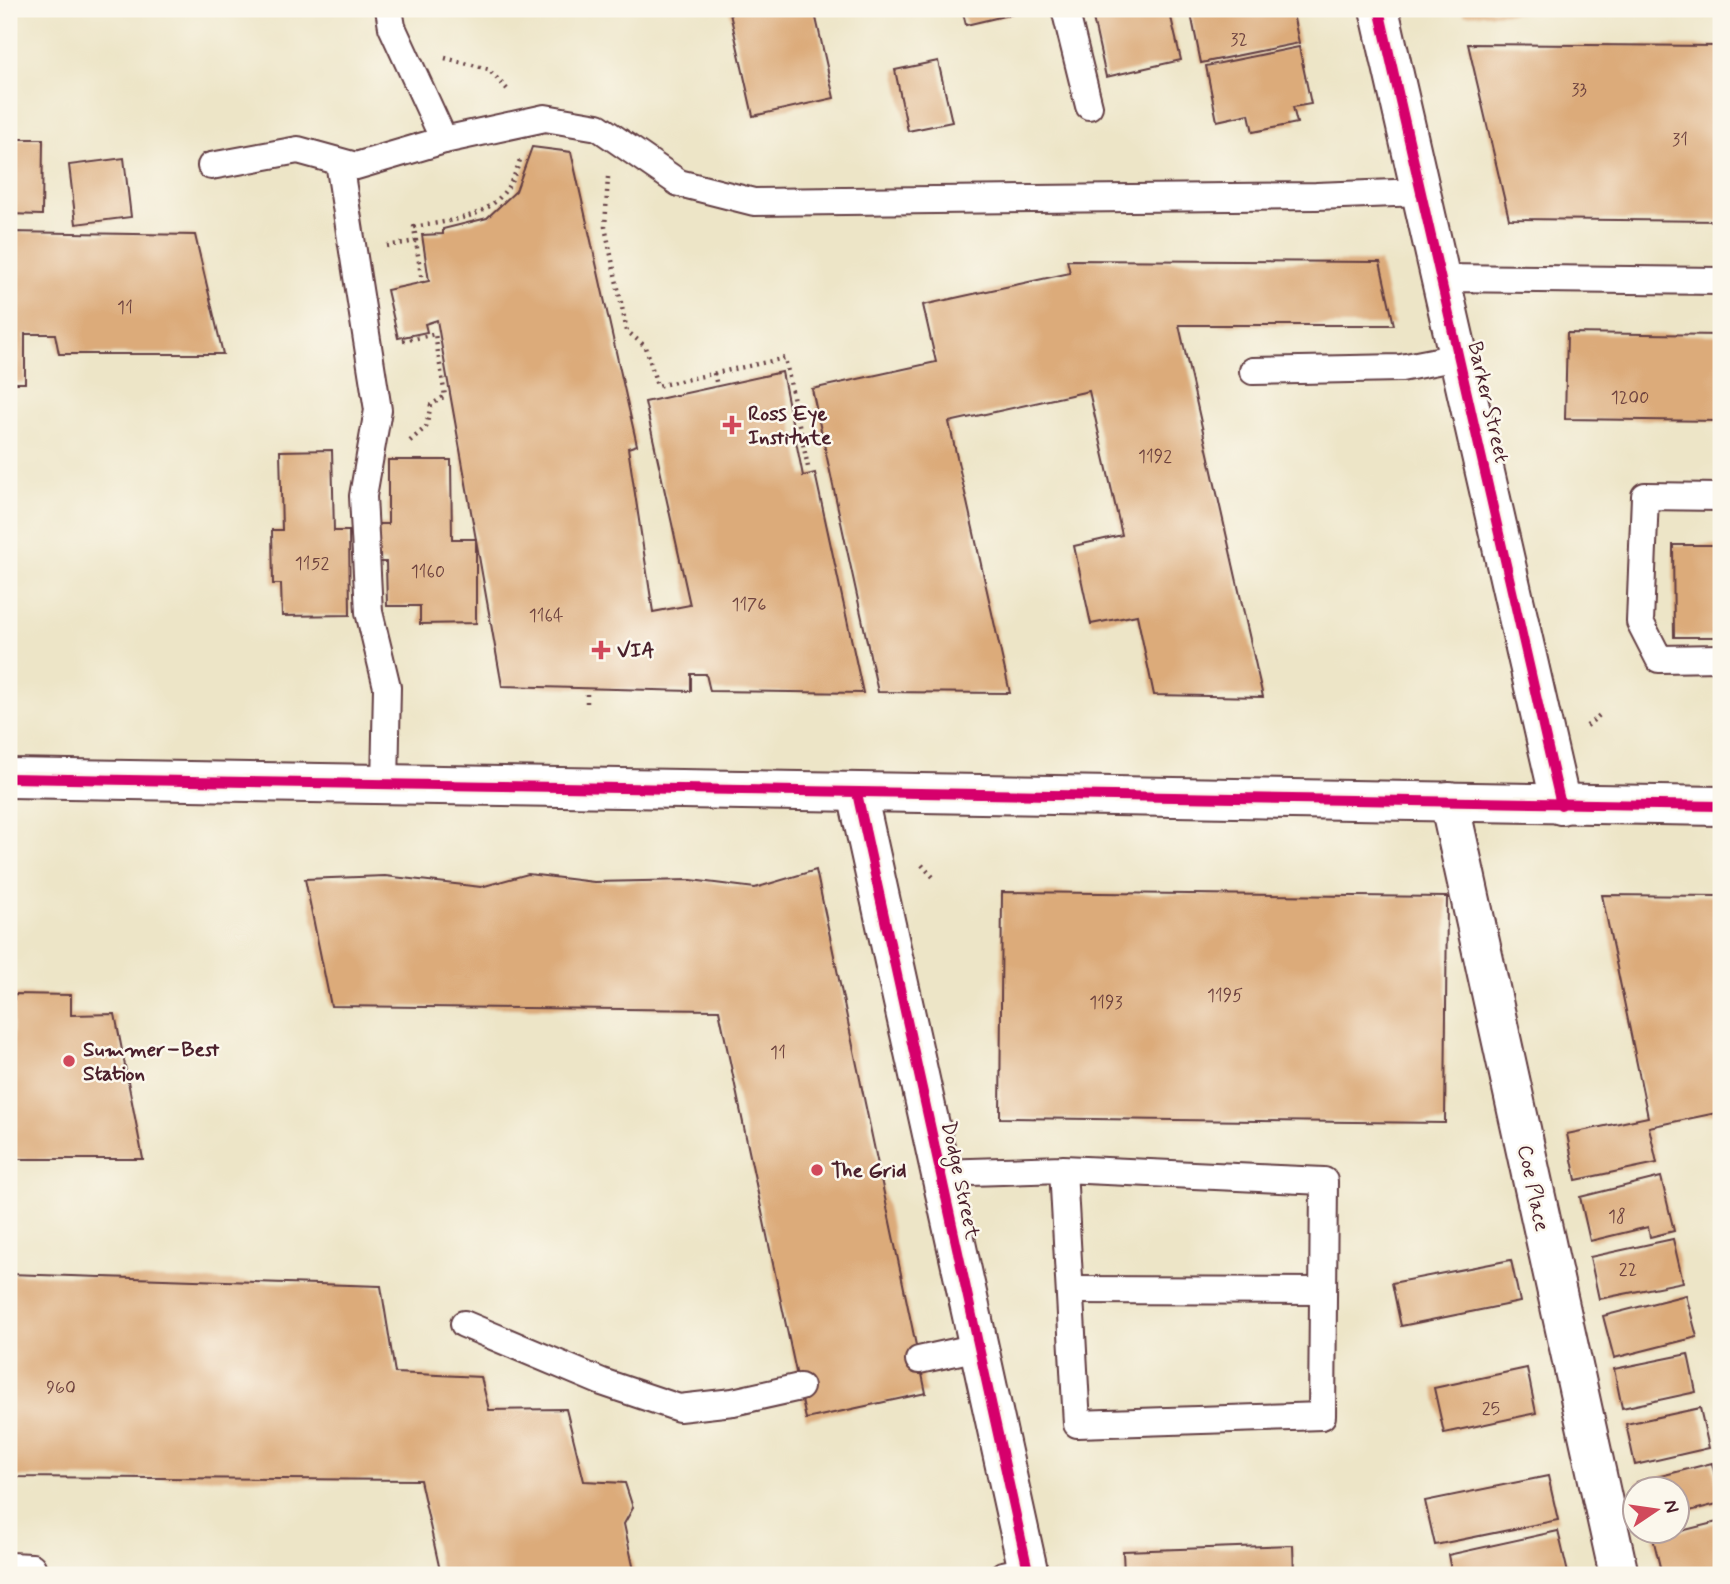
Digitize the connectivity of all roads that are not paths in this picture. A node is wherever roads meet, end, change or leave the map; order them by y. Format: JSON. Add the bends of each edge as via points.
{"nodes":[{"id":1,"x":389,"y":9,"type":"edge"},
{"id":2,"x":1065,"y":9,"type":"edge"},
{"id":3,"x":1379,"y":9,"type":"edge"},
{"id":4,"x":1089,"y":106,"type":"dead end"},
{"id":5,"x":444,"y":141,"type":"junction"},
{"id":6,"x":340,"y":162,"type":"junction"},
{"id":7,"x":211,"y":166,"type":"dead end"},
{"id":8,"x":1421,"y":192,"type":"junction"},
{"id":9,"x":1440,"y":278,"type":"junction"},
{"id":10,"x":1721,"y":281,"type":"edge"},
{"id":11,"x":1458,"y":357,"type":"junction"},
{"id":12,"x":1253,"y":371,"type":"dead end"},
{"id":13,"x":1721,"y":497,"type":"edge"},
{"id":14,"x":1721,"y":658,"type":"edge"},
{"id":15,"x":9,"y":778,"type":"edge"},
{"id":16,"x":385,"y":785,"type":"junction"},
{"id":17,"x":858,"y":793,"type":"junction"},
{"id":18,"x":1450,"y":801,"type":"junction"},
{"id":19,"x":1561,"y":805,"type":"junction"},
{"id":20,"x":1721,"y":806,"type":"edge"},
{"id":21,"x":1063,"y":1169,"type":"junction"},
{"id":22,"x":939,"y":1173,"type":"junction"},
{"id":23,"x":1070,"y":1290,"type":"junction"},
{"id":24,"x":1323,"y":1291,"type":"junction"},
{"id":25,"x":464,"y":1325,"type":"dead end"},
{"id":26,"x":978,"y":1347,"type":"junction"},
{"id":27,"x":919,"y":1360,"type":"dead end"},
{"id":28,"x":800,"y":1387,"type":"dead end"},
{"id":29,"x":9,"y":1566,"type":"edge"},
{"id":30,"x":1020,"y":1573,"type":"edge"},
{"id":31,"x":32,"y":1575,"type":"edge"},
{"id":32,"x":1619,"y":1575,"type":"edge"}],
"edges":[{"from":1,"to":5,"type":"lane","via":[[392,27]]},
{"from":2,"to":4,"type":"lane"},
{"from":3,"to":8,"type":"street","name":"Barker Street"},
{"from":5,"to":6,"type":"lane","via":[[356,166]]},
{"from":5,"to":8,"type":"lane","via":[[545,118],[598,127],[679,183],[754,202]]},
{"from":6,"to":7,"type":"lane","via":[[298,150]]},
{"from":6,"to":16,"type":"lane","via":[[379,410],[363,496],[369,612],[387,687]]},
{"from":8,"to":9,"type":"street","name":"Barker Street"},
{"from":9,"to":10,"type":"lane"},
{"from":9,"to":11,"type":"street","name":"Barker Street"},
{"from":11,"to":12,"type":"lane","via":[[1401,368]]},
{"from":11,"to":19,"type":"street","name":"Barker Street"},
{"from":13,"to":14,"type":"lane","via":[[1644,496],[1640,622],[1659,659]]},
{"from":15,"to":16,"type":"street"},
{"from":16,"to":17,"type":"street"},
{"from":17,"to":18,"type":"street"},
{"from":17,"to":22,"type":"street","name":"Dodge Street"},
{"from":18,"to":19,"type":"street"},
{"from":18,"to":32,"type":"street","name":"Coe Place"},
{"from":19,"to":20,"type":"street"},
{"from":21,"to":22,"type":"lane"},
{"from":21,"to":23,"type":"lane"},
{"from":21,"to":24,"type":"lane","via":[[1324,1181]]},
{"from":22,"to":26,"type":"street","name":"Dodge Street"},
{"from":23,"to":24,"type":"lane"},
{"from":23,"to":24,"type":"lane","via":[[1077,1424],[1322,1416]]},
{"from":25,"to":28,"type":"lane","via":[[601,1382],[679,1408]]},
{"from":26,"to":27,"type":"lane"},
{"from":26,"to":30,"type":"street","name":"Dodge Street"},
{"from":29,"to":31,"type":"lane","via":[[32,1567]]}]}
